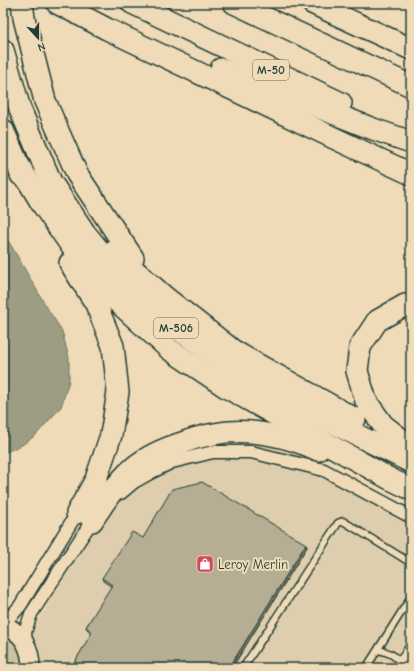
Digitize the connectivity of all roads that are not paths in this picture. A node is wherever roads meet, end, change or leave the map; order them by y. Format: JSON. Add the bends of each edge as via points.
{"nodes":[{"id":1,"x":22,"y":3,"type":"edge"},
{"id":2,"x":57,"y":3,"type":"edge"},
{"id":3,"x":132,"y":3,"type":"edge"},
{"id":4,"x":234,"y":3,"type":"edge"},
{"id":5,"x":312,"y":3,"type":"edge"},
{"id":6,"x":107,"y":29,"type":"junction"},
{"id":7,"x":408,"y":48,"type":"edge"},
{"id":8,"x":3,"y":50,"type":"edge"},
{"id":9,"x":411,"y":86,"type":"edge"},
{"id":10,"x":20,"y":109,"type":"junction"},
{"id":11,"x":3,"y":130,"type":"edge"},
{"id":12,"x":411,"y":137,"type":"edge"},
{"id":13,"x":411,"y":142,"type":"edge"},
{"id":14,"x":17,"y":162,"type":"junction"},
{"id":15,"x":411,"y":174,"type":"edge"},
{"id":16,"x":166,"y":298,"type":"junction"},
{"id":17,"x":411,"y":304,"type":"edge"},
{"id":18,"x":411,"y":452,"type":"edge"},
{"id":19,"x":390,"y":479,"type":"junction"},
{"id":20,"x":411,"y":489,"type":"edge"},
{"id":21,"x":84,"y":517,"type":"junction"},
{"id":22,"x":411,"y":517,"type":"edge"},
{"id":23,"x":411,"y":563,"type":"edge"},
{"id":24,"x":411,"y":597,"type":"edge"},
{"id":25,"x":3,"y":621,"type":"edge"},
{"id":26,"x":3,"y":626,"type":"edge"},
{"id":27,"x":26,"y":645,"type":"junction"},
{"id":28,"x":411,"y":649,"type":"edge"},
{"id":29,"x":378,"y":650,"type":"junction"},
{"id":30,"x":404,"y":665,"type":"edge"},
{"id":31,"x":31,"y":668,"type":"edge"},
{"id":32,"x":243,"y":668,"type":"edge"},
{"id":33,"x":366,"y":668,"type":"edge"}],
"edges":[{"from":1,"to":16,"type":"highway","via":[[45,101],[77,174],[131,256]]},
{"from":2,"to":6,"type":"highway"},
{"from":3,"to":12,"type":"highway","number":"M-50"},
{"from":4,"to":9,"type":"highway"},
{"from":5,"to":7,"type":"highway"},
{"from":6,"to":13,"type":"highway","via":[[156,44],[366,127]]},
{"from":6,"to":15,"type":"highway"},
{"from":8,"to":10,"type":"highway","number":"M-506"},
{"from":10,"to":16,"type":"highway","via":[[63,180],[123,260]]},
{"from":10,"to":18,"type":"highway","number":"M-506","via":[[51,182],[85,234],[126,283],[169,323],[236,370],[295,404]]},
{"from":11,"to":14,"type":"highway","number":"M-506"},
{"from":14,"to":19,"type":"highway","number":"M-506","via":[[46,210],[110,295],[169,349],[226,387]]},
{"from":14,"to":21,"type":"highway","via":[[32,206],[96,304],[113,346],[118,392],[111,435]]},
{"from":16,"to":18,"type":"highway","via":[[235,352]]},
{"from":17,"to":18,"type":"highway","via":[[377,321],[360,347],[357,371],[366,401],[383,425]]},
{"from":19,"to":20,"type":"highway","number":"M-506"},
{"from":19,"to":21,"type":"highway","via":[[360,470],[305,444],[272,435],[233,432],[215,434],[154,454],[134,467]]},
{"from":21,"to":22,"type":"street","via":[[104,508],[134,482],[150,473],[172,462],[213,452],[251,452],[324,470]]},
{"from":21,"to":25,"type":"street","via":[[20,606]]},
{"from":21,"to":27,"type":"street","via":[[31,614],[25,632]]},
{"from":23,"to":32,"type":"lane","via":[[343,521],[338,523]]},
{"from":24,"to":29,"type":"lane"},
{"from":26,"to":27,"type":"street","via":[[19,635]]},
{"from":27,"to":31,"type":"street","via":[[31,658]]},
{"from":28,"to":30,"type":"street"},
{"from":29,"to":30,"type":"lane","via":[[388,652]]},
{"from":29,"to":33,"type":"lane"}]}
